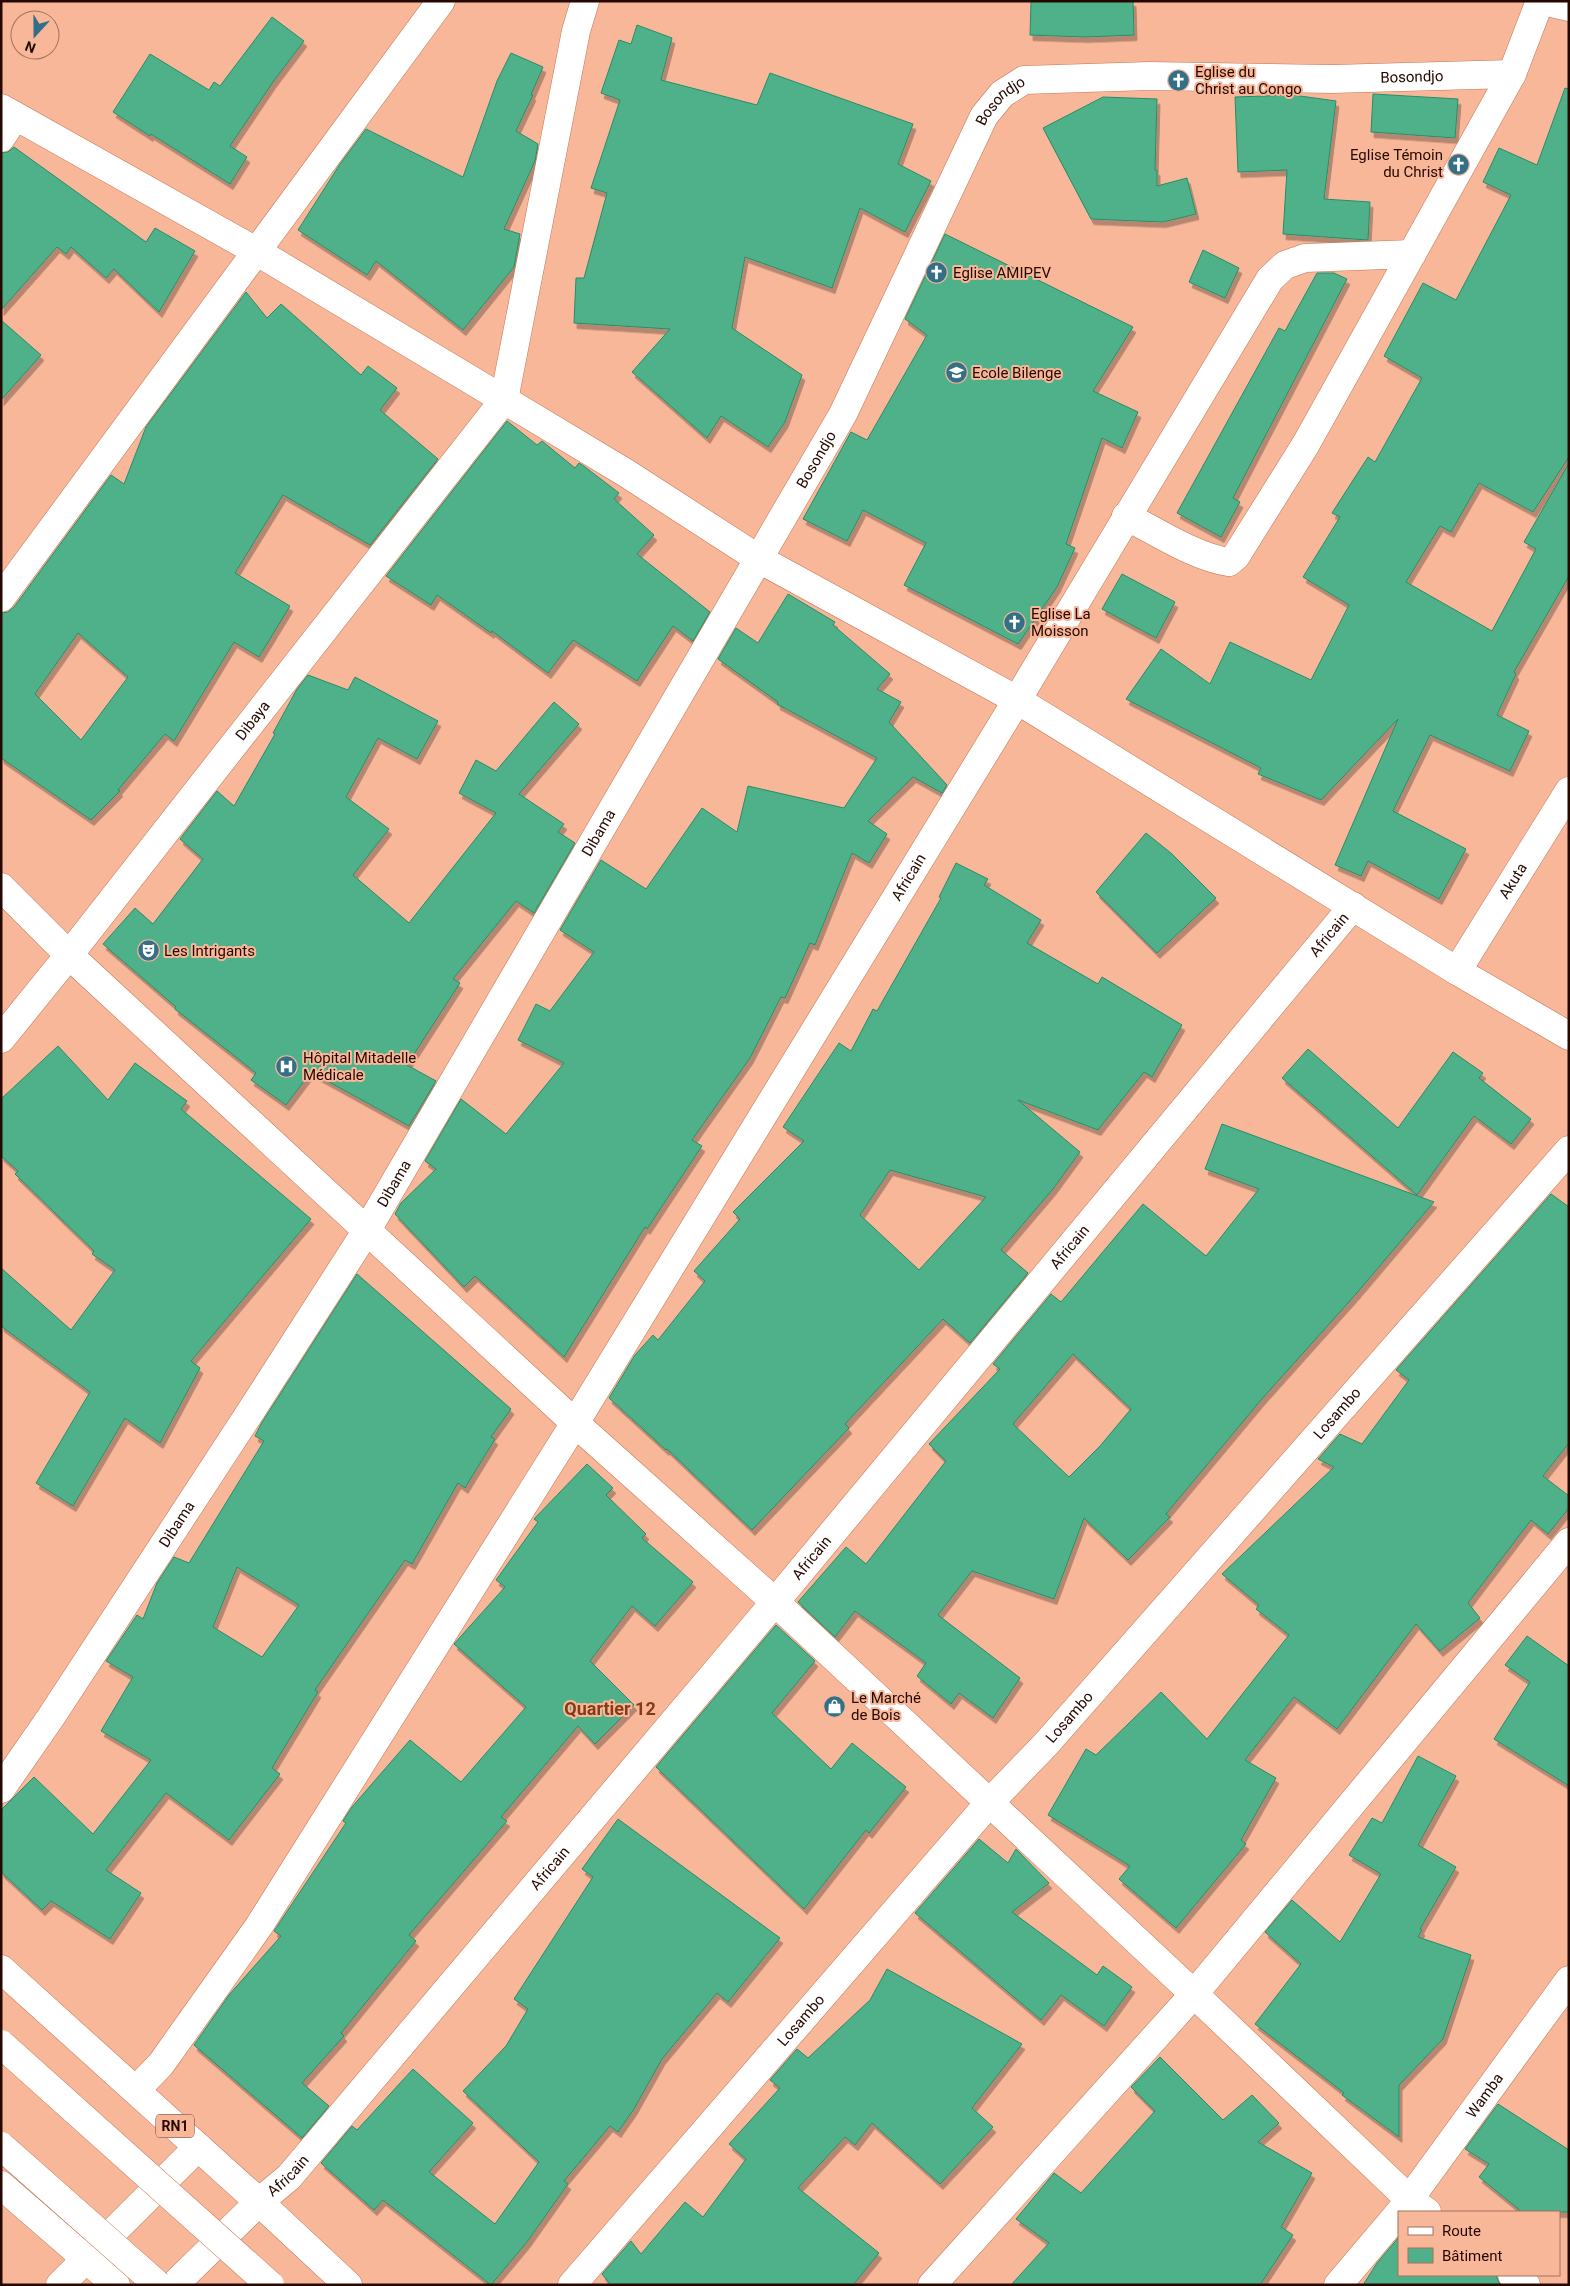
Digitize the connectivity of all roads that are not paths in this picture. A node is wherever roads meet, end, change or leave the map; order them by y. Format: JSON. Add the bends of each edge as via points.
{"nodes":[{"id":1,"x":440,"y":1,"type":"edge"},
{"id":2,"x":585,"y":1,"type":"edge"},
{"id":3,"x":1542,"y":1,"type":"edge"},
{"id":4,"x":1569,"y":7,"type":"edge"},
{"id":5,"x":1512,"y":74,"type":"junction"},
{"id":6,"x":6,"y":121,"type":"edge"},
{"id":7,"x":256,"y":251,"type":"junction"},
{"id":8,"x":1412,"y":254,"type":"junction"},
{"id":9,"x":504,"y":400,"type":"junction"},
{"id":10,"x":1126,"y":516,"type":"junction"},
{"id":11,"x":760,"y":559,"type":"junction"},
{"id":12,"x":1,"y":598,"type":"edge"},
{"id":13,"x":1017,"y":700,"type":"junction"},
{"id":14,"x":1569,"y":791,"type":"edge"},
{"id":15,"x":1,"y":887,"type":"edge"},
{"id":16,"x":1353,"y":906,"type":"junction"},
{"id":17,"x":69,"y":955,"type":"junction"},
{"id":18,"x":1457,"y":971,"type":"junction"},
{"id":19,"x":1569,"y":1036,"type":"edge"},
{"id":20,"x":1,"y":1039,"type":"edge"},
{"id":21,"x":1569,"y":1150,"type":"edge"},
{"id":22,"x":366,"y":1230,"type":"junction"},
{"id":23,"x":574,"y":1423,"type":"junction"},
{"id":24,"x":1569,"y":1542,"type":"edge"},
{"id":25,"x":775,"y":1602,"type":"junction"},
{"id":26,"x":1,"y":1790,"type":"edge"},
{"id":27,"x":990,"y":1802,"type":"junction"},
{"id":28,"x":1,"y":1969,"type":"edge"},
{"id":29,"x":1569,"y":1980,"type":"edge"},
{"id":30,"x":1194,"y":1994,"type":"junction"},
{"id":31,"x":1,"y":2044,"type":"edge"},
{"id":32,"x":136,"y":2090,"type":"junction"},
{"id":33,"x":1,"y":2146,"type":"edge"},
{"id":34,"x":198,"y":2147,"type":"junction"},
{"id":35,"x":1,"y":2185,"type":"edge"},
{"id":36,"x":259,"y":2202,"type":"junction"},
{"id":37,"x":1409,"y":2209,"type":"edge"},
{"id":38,"x":1398,"y":2221,"type":"edge"},
{"id":39,"x":88,"y":2259,"type":"junction"},
{"id":40,"x":1513,"y":2276,"type":"edge"},
{"id":41,"x":60,"y":2285,"type":"edge"},
{"id":42,"x":116,"y":2285,"type":"edge"},
{"id":43,"x":158,"y":2285,"type":"edge"},
{"id":44,"x":174,"y":2285,"type":"edge"},
{"id":45,"x":270,"y":2285,"type":"edge"},
{"id":46,"x":348,"y":2285,"type":"edge"},
{"id":47,"x":572,"y":2285,"type":"edge"},
{"id":48,"x":932,"y":2285,"type":"edge"},
{"id":49,"x":1338,"y":2285,"type":"edge"},
{"id":50,"x":1526,"y":2285,"type":"edge"}],
"edges":[{"from":1,"to":7,"type":"main road"},
{"from":2,"to":9,"type":"main road","via":[[576,31]]},
{"from":3,"to":4,"type":"main road"},
{"from":3,"to":5,"type":"main road"},
{"from":5,"to":8,"type":"main road"},
{"from":5,"to":11,"type":"main road","name":"Bosondjo","via":[[1332,79],[1149,76],[1024,80],[1002,94],[976,132],[843,414]]},
{"from":6,"to":7,"type":"main road"},
{"from":7,"to":9,"type":"main road"},
{"from":7,"to":12,"type":"main road"},
{"from":8,"to":10,"type":"main road","name":"Africain","via":[[1305,258],[1285,265],[1275,274]]},
{"from":8,"to":10,"type":"main road","via":[[1306,444],[1236,556],[1229,562],[1220,561]]},
{"from":9,"to":11,"type":"main road"},
{"from":9,"to":17,"type":"main road","name":"Dibaya"},
{"from":10,"to":13,"type":"main road","name":"Africain"},
{"from":11,"to":13,"type":"main road"},
{"from":11,"to":22,"type":"main road","name":"Dibama"},
{"from":13,"to":16,"type":"main road"},
{"from":13,"to":23,"type":"main road","name":"Africain"},
{"from":14,"to":18,"type":"main road","name":"Akuta"},
{"from":15,"to":17,"type":"main road"},
{"from":16,"to":18,"type":"main road"},
{"from":16,"to":25,"type":"main road","name":"Africain"},
{"from":17,"to":20,"type":"main road","name":"Dibaya"},
{"from":17,"to":22,"type":"main road"},
{"from":18,"to":19,"type":"main road"},
{"from":21,"to":27,"type":"main road","name":"Losambo","via":[[1059,1729]]},
{"from":22,"to":23,"type":"main road"},
{"from":22,"to":26,"type":"main road","name":"Dibama","via":[[201,1488]]},
{"from":23,"to":25,"type":"main road"},
{"from":23,"to":32,"type":"main road","name":"Africain","via":[[259,1926],[161,2064]]},
{"from":24,"to":30,"type":"main road"},
{"from":25,"to":27,"type":"main road"},
{"from":25,"to":36,"type":"main road","name":"Africain","via":[[289,2177]]},
{"from":27,"to":30,"type":"main road"},
{"from":27,"to":47,"type":"main road","name":"Losambo"},
{"from":28,"to":32,"type":"main road","number":"RN1"},
{"from":29,"to":37,"type":"main road","name":"Wamba"},
{"from":30,"to":37,"type":"main road"},
{"from":30,"to":48,"type":"main road"},
{"from":31,"to":45,"type":"main road","bridge":true},
{"from":32,"to":34,"type":"main road","number":"RN1"},
{"from":33,"to":43,"type":"main road","bridge":true},
{"from":34,"to":36,"type":"main road","number":"RN1"},
{"from":34,"to":39,"type":"main road"},
{"from":35,"to":39,"type":"main road"},
{"from":36,"to":44,"type":"main road","name":"Africain"},
{"from":36,"to":46,"type":"main road","number":"RN1"},
{"from":38,"to":49,"type":"main road","name":"Wamba"},
{"from":39,"to":41,"type":"main road"},
{"from":39,"to":42,"type":"main road"},
{"from":40,"to":50,"type":"main road"}]}
